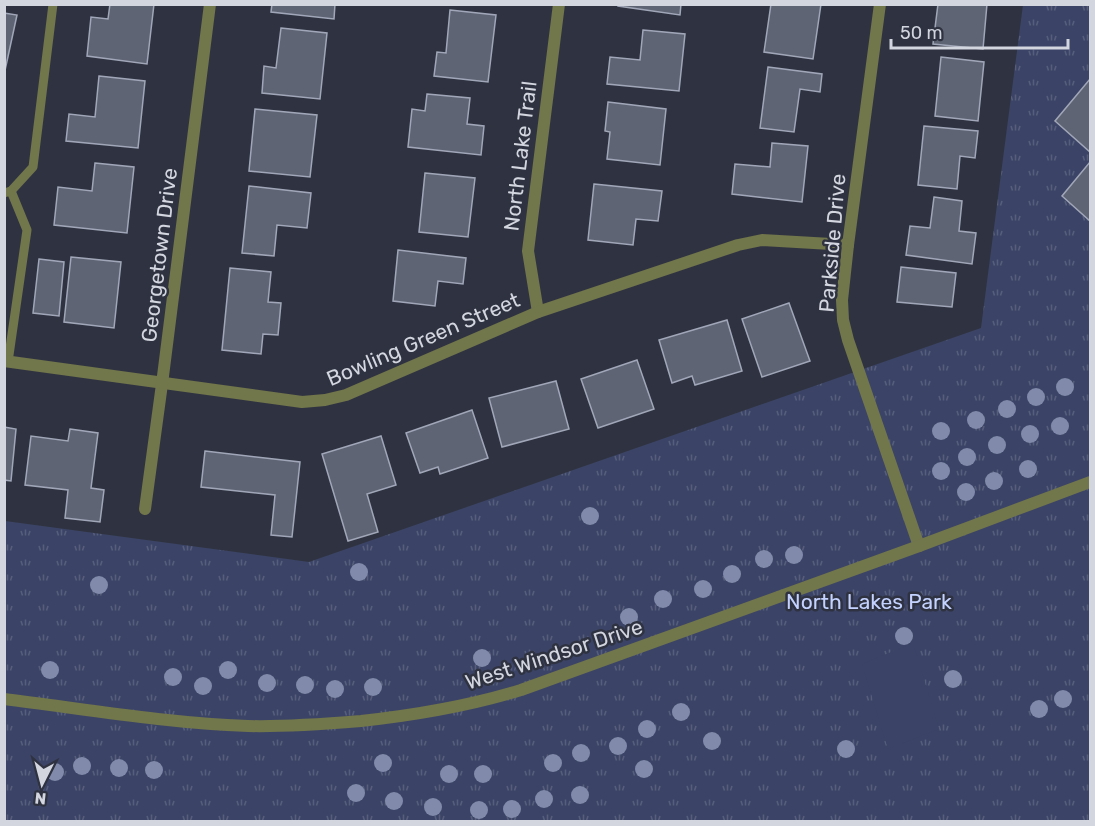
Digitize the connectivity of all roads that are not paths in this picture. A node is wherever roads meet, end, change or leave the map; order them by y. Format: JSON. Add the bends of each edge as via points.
{"nodes":[{"id":1,"x":53,"y":4,"type":"edge"},
{"id":2,"x":210,"y":4,"type":"edge"},
{"id":3,"x":559,"y":4,"type":"edge"},
{"id":4,"x":880,"y":4,"type":"edge"},
{"id":5,"x":8,"y":192,"type":"edge"},
{"id":6,"x":848,"y":245,"type":"junction"},
{"id":7,"x":538,"y":312,"type":"junction"},
{"id":8,"x":7,"y":362,"type":"edge"},
{"id":9,"x":162,"y":384,"type":"junction"},
{"id":10,"x":1090,"y":483,"type":"edge"},
{"id":11,"x":145,"y":509,"type":"dead end"},
{"id":12,"x":919,"y":546,"type":"junction"},
{"id":13,"x":4,"y":699,"type":"edge"}],
"edges":[{"from":1,"to":5,"type":"lane","via":[[33,167]]},
{"from":2,"to":9,"type":"street","name":"Georgetown Drive"},
{"from":3,"to":7,"type":"street","name":"North Lake Trail","via":[[528,251]]},
{"from":4,"to":6,"type":"street","name":"Parkside Drive"},
{"from":5,"to":8,"type":"lane","via":[[27,230]]},
{"from":6,"to":7,"type":"street","name":"Bowling Green Street","via":[[762,240],[738,245]]},
{"from":6,"to":12,"type":"street","name":"Parkside Drive","via":[[843,320]]},
{"from":7,"to":9,"type":"street","name":"Bowling Green Street","via":[[346,395],[325,400],[302,402]]},
{"from":8,"to":9,"type":"street","name":"Bowling Green Street"},
{"from":9,"to":11,"type":"street","name":"Georgetown Drive"},
{"from":10,"to":12,"type":"street","name":"West Windsor Drive"},
{"from":12,"to":13,"type":"street","name":"West Windsor Drive","via":[[521,690],[423,713],[315,725],[250,726]]}]}
